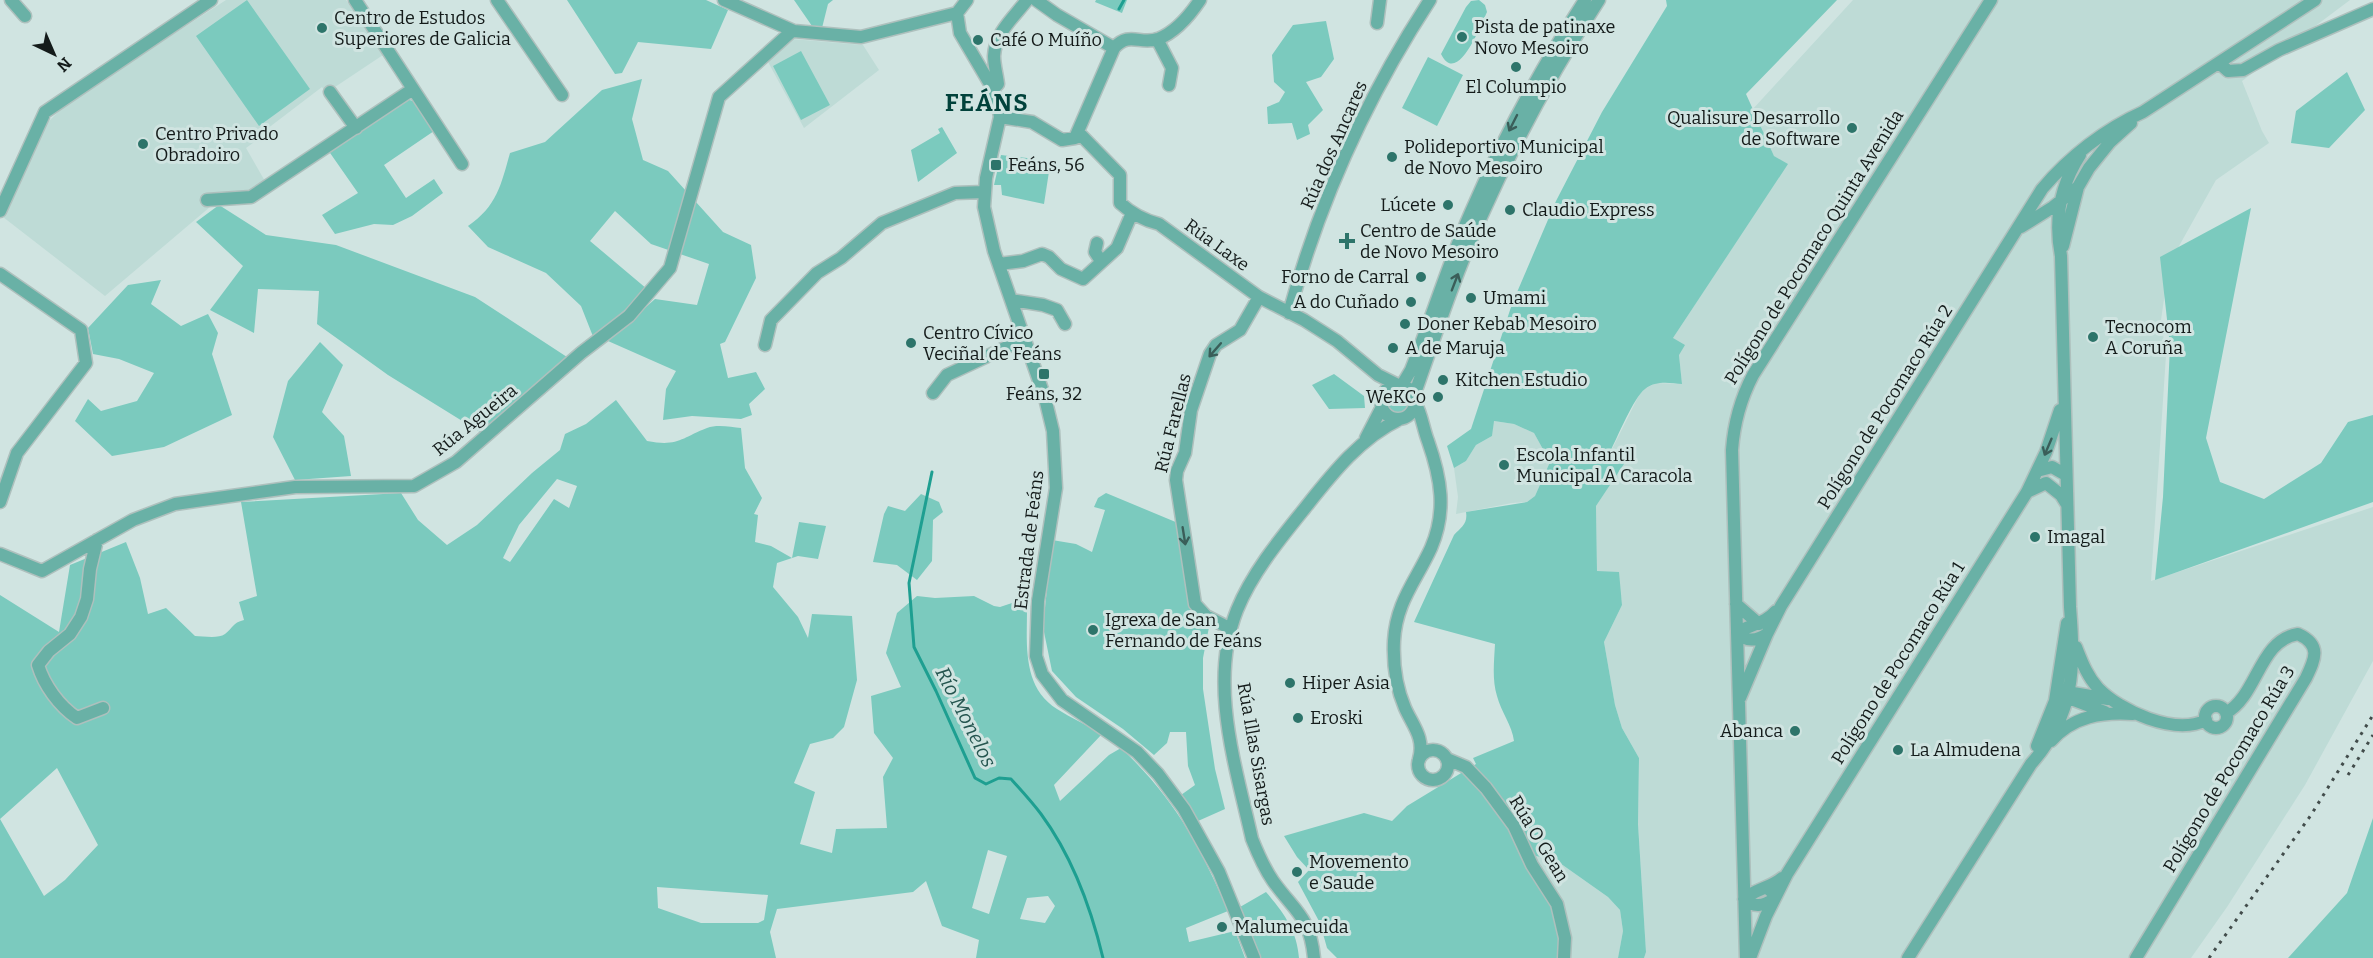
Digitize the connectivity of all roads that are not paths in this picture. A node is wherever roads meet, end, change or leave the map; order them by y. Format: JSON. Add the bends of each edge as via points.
{"nodes":[{"id":1,"x":11,"y":0,"type":"edge"},
{"id":2,"x":211,"y":0,"type":"edge"},
{"id":3,"x":355,"y":0,"type":"edge"},
{"id":4,"x":497,"y":0,"type":"edge"},
{"id":5,"x":724,"y":0,"type":"edge"},
{"id":6,"x":967,"y":0,"type":"edge"},
{"id":7,"x":1027,"y":0,"type":"edge"},
{"id":8,"x":1036,"y":0,"type":"edge"},
{"id":9,"x":1200,"y":0,"type":"edge"},
{"id":10,"x":1380,"y":0,"type":"edge"},
{"id":11,"x":1430,"y":0,"type":"edge"},
{"id":12,"x":1585,"y":0,"type":"edge"},
{"id":13,"x":1599,"y":0,"type":"edge"},
{"id":14,"x":1991,"y":0,"type":"edge"},
{"id":15,"x":2315,"y":0,"type":"edge"},
{"id":16,"x":195,"y":4,"type":"edge"},
{"id":17,"x":2373,"y":9,"type":"edge"},
{"id":18,"x":957,"y":13,"type":"junction"},
{"id":19,"x":25,"y":16,"type":"dead end"},
{"id":20,"x":1377,"y":23,"type":"dead end"},
{"id":21,"x":792,"y":31,"type":"junction"},
{"id":22,"x":1157,"y":39,"type":"junction"},
{"id":23,"x":1114,"y":48,"type":"junction"},
{"id":24,"x":2218,"y":63,"type":"junction"},
{"id":25,"x":1169,"y":85,"type":"dead end"},
{"id":26,"x":413,"y":89,"type":"junction"},
{"id":27,"x":993,"y":89,"type":"junction"},
{"id":28,"x":330,"y":92,"type":"dead end"},
{"id":29,"x":561,"y":95,"type":"dead end"},
{"id":30,"x":2143,"y":112,"type":"junction"},
{"id":31,"x":1000,"y":117,"type":"junction"},
{"id":32,"x":356,"y":128,"type":"junction"},
{"id":33,"x":1078,"y":132,"type":"junction"},
{"id":34,"x":2084,"y":149,"type":"junction"},
{"id":35,"x":462,"y":164,"type":"dead end"},
{"id":36,"x":2078,"y":187,"type":"junction"},
{"id":37,"x":984,"y":192,"type":"junction"},
{"id":38,"x":2035,"y":199,"type":"junction"},
{"id":39,"x":207,"y":200,"type":"dead end"},
{"id":40,"x":2060,"y":202,"type":"junction"},
{"id":41,"x":0,"y":211,"type":"edge"},
{"id":42,"x":1132,"y":213,"type":"junction"},
{"id":43,"x":2036,"y":217,"type":"junction"},
{"id":44,"x":2069,"y":217,"type":"junction"},
{"id":45,"x":2019,"y":228,"type":"junction"},
{"id":46,"x":2058,"y":238,"type":"junction"},
{"id":47,"x":1097,"y":243,"type":"dead end"},
{"id":48,"x":2061,"y":256,"type":"junction"},
{"id":49,"x":1101,"y":261,"type":"junction"},
{"id":50,"x":999,"y":264,"type":"junction"},
{"id":51,"x":0,"y":274,"type":"edge"},
{"id":52,"x":1011,"y":300,"type":"junction"},
{"id":53,"x":1256,"y":302,"type":"junction"},
{"id":54,"x":1289,"y":313,"type":"junction"},
{"id":55,"x":1065,"y":324,"type":"dead end"},
{"id":56,"x":1024,"y":339,"type":"junction"},
{"id":57,"x":765,"y":345,"type":"dead end"},
{"id":58,"x":1366,"y":366,"type":"junction"},
{"id":59,"x":1399,"y":385,"type":"junction"},
{"id":60,"x":933,"y":393,"type":"dead end"},
{"id":61,"x":1415,"y":399,"type":"junction"},
{"id":62,"x":2064,"y":400,"type":"junction"},
{"id":63,"x":1381,"y":404,"type":"junction"},
{"id":64,"x":1401,"y":418,"type":"junction"},
{"id":65,"x":1427,"y":439,"type":"junction"},
{"id":66,"x":1365,"y":440,"type":"junction"},
{"id":67,"x":2037,"y":471,"type":"junction"},
{"id":68,"x":2066,"y":475,"type":"junction"},
{"id":69,"x":2046,"y":483,"type":"junction"},
{"id":70,"x":2027,"y":492,"type":"junction"},
{"id":71,"x":0,"y":502,"type":"edge"},
{"id":72,"x":2067,"y":505,"type":"junction"},
{"id":73,"x":98,"y":540,"type":"junction"},
{"id":74,"x":0,"y":554,"type":"edge"},
{"id":75,"x":1736,"y":604,"type":"junction"},
{"id":76,"x":1231,"y":629,"type":"junction"},
{"id":77,"x":1763,"y":629,"type":"junction"},
{"id":78,"x":1737,"y":633,"type":"junction"},
{"id":79,"x":2069,"y":641,"type":"junction"},
{"id":80,"x":2068,"y":695,"type":"junction"},
{"id":81,"x":2055,"y":701,"type":"junction"},
{"id":82,"x":2112,"y":701,"type":"junction"},
{"id":83,"x":1738,"y":702,"type":"junction"},
{"id":84,"x":103,"y":708,"type":"dead end"},
{"id":85,"x":2106,"y":712,"type":"junction"},
{"id":86,"x":2137,"y":714,"type":"junction"},
{"id":87,"x":1417,"y":730,"type":"junction"},
{"id":88,"x":2043,"y":750,"type":"junction"},
{"id":89,"x":1436,"y":751,"type":"junction"},
{"id":90,"x":1419,"y":759,"type":"junction"},
{"id":91,"x":1447,"y":759,"type":"junction"},
{"id":92,"x":2031,"y":764,"type":"junction"},
{"id":93,"x":1743,"y":876,"type":"junction"},
{"id":94,"x":1771,"y":894,"type":"junction"},
{"id":95,"x":1744,"y":899,"type":"junction"},
{"id":96,"x":1254,"y":958,"type":"edge"},
{"id":97,"x":1314,"y":958,"type":"edge"},
{"id":98,"x":1564,"y":958,"type":"edge"},
{"id":99,"x":1746,"y":958,"type":"edge"},
{"id":100,"x":1750,"y":958,"type":"edge"},
{"id":101,"x":1908,"y":958,"type":"edge"},
{"id":102,"x":2136,"y":958,"type":"edge"}],
"edges":[{"from":1,"to":19,"type":"street"},
{"from":2,"to":16,"type":"street"},
{"from":3,"to":26,"type":"street"},
{"from":4,"to":29,"type":"street"},
{"from":5,"to":21,"type":"street"},
{"from":6,"to":18,"type":"street"},
{"from":7,"to":27,"type":"street","via":[[995,45],[998,84]]},
{"from":8,"to":23,"type":"street"},
{"from":9,"to":22,"type":"street","via":[[1178,27]]},
{"from":10,"to":20,"type":"street"},
{"from":11,"to":54,"type":"street","name":"Rúa dos Ancares","via":[[1397,54],[1350,147],[1310,245]]},
{"from":12,"to":59,"type":"street","one_way":true,"via":[[1533,85],[1494,163],[1450,261],[1411,370]]},
{"from":61,"to":13,"type":"street","one_way":true,"via":[[1460,268],[1504,167],[1542,93]]},
{"from":14,"to":75,"type":"street","name":"Polígono de Pocomaco Quinta Avenida","via":[[1741,398],[1732,450]]},
{"from":15,"to":24,"type":"street"},
{"from":16,"to":41,"type":"street","via":[[45,112]]},
{"from":17,"to":24,"type":"street","via":[[2243,70],[2228,71]]},
{"from":18,"to":21,"type":"street","via":[[861,37]]},
{"from":18,"to":27,"type":"street","name":"Estrada de Feáns","via":[[960,33]]},
{"from":21,"to":73,"type":"street","name":"Rúa Agueira","via":[[719,97],[670,268],[629,316],[456,462],[414,486],[295,487],[175,504],[133,520]]},
{"from":22,"to":23,"type":"street","via":[[1123,39]]},
{"from":22,"to":25,"type":"street","via":[[1172,68]]},
{"from":23,"to":33,"type":"street"},
{"from":24,"to":30,"type":"street"},
{"from":26,"to":32,"type":"street"},
{"from":26,"to":35,"type":"street"},
{"from":27,"to":31,"type":"street","name":"Estrada de Feáns"},
{"from":28,"to":32,"type":"street"},
{"from":30,"to":34,"type":"street","name":"Polígono de Pocomaco Rúa 2","via":[[2121,122]]},
{"from":30,"to":36,"type":"street","via":[[2110,142]]},
{"from":31,"to":33,"type":"street","via":[[1032,122],[1062,140],[1075,138]]},
{"from":31,"to":37,"type":"street","name":"Estrada de Feáns"},
{"from":32,"to":39,"type":"street","via":[[251,197]]},
{"from":33,"to":42,"type":"street","via":[[1120,175],[1120,203]]},
{"from":34,"to":38,"type":"street","name":"Polígono de Pocomaco Rúa 2","via":[[2055,174]]},
{"from":34,"to":40,"type":"street"},
{"from":36,"to":40,"type":"street","name":"Polígono de Pocomaco Rúa 2"},
{"from":36,"to":44,"type":"street"},
{"from":37,"to":50,"type":"street","name":"Estrada de Feáns","via":[[984,207]]},
{"from":37,"to":57,"type":"street","via":[[955,192],[882,223],[841,258],[816,273],[771,320]]},
{"from":38,"to":40,"type":"street","via":[[2050,196]]},
{"from":38,"to":45,"type":"street","name":"Polígono de Pocomaco Rúa 2"},
{"from":40,"to":43,"type":"street","name":"Polígono de Pocomaco Rúa 2"},
{"from":40,"to":44,"type":"street"},
{"from":40,"to":46,"type":"street"},
{"from":42,"to":49,"type":"street","via":[[1117,248]]},
{"from":42,"to":53,"type":"street","name":"Rúa Laxe","via":[[1159,224]]},
{"from":43,"to":45,"type":"street","name":"Polígono de Pocomaco Rúa 2"},
{"from":43,"to":46,"type":"street","via":[[2047,220]]},
{"from":44,"to":48,"type":"street"},
{"from":45,"to":77,"type":"street","name":"Polígono de Pocomaco Rúa 2"},
{"from":46,"to":48,"type":"street"},
{"from":47,"to":49,"type":"street","via":[[1095,252]]},
{"from":48,"to":62,"type":"street"},
{"from":49,"to":50,"type":"street","via":[[1083,279],[1042,254]]},
{"from":50,"to":52,"type":"street","name":"Estrada de Feáns"},
{"from":51,"to":71,"type":"street","via":[[81,330],[86,363],[17,453]]},
{"from":52,"to":55,"type":"street","via":[[1057,310]]},
{"from":52,"to":56,"type":"street","name":"Estrada de Feáns"},
{"from":53,"to":54,"type":"street","name":"Rúa Laxe"},
{"from":53,"to":76,"type":"street","name":"Rúa Farellas","one_way":true,"via":[[1240,330],[1216,345],[1210,354],[1191,410],[1185,453],[1176,480],[1194,604],[1206,616]]},
{"from":54,"to":58,"type":"street","name":"Rúa Laxe","via":[[1337,341]]},
{"from":56,"to":60,"type":"street","via":[[947,375]]},
{"from":56,"to":96,"type":"street","name":"Estrada de Feáns","via":[[1045,398],[1056,469],[1038,601],[1036,656],[1042,674],[1062,700],[1148,762],[1178,800],[1219,872]]},
{"from":58,"to":59,"type":"street","name":"Rúa Laxe"},
{"from":58,"to":63,"type":"street","name":"Rúa Laxe"},
{"from":59,"to":61,"type":"street","via":[[1407,387]]},
{"from":59,"to":63,"type":"street","via":[[1385,390]]},
{"from":61,"to":64,"type":"street","via":[[1411,413]]},
{"from":61,"to":65,"type":"street"},
{"from":62,"to":67,"type":"street","name":"Polígono de Pocomaco Rúa 1","one_way":true},
{"from":62,"to":68,"type":"street"},
{"from":63,"to":64,"type":"street","via":[[1389,416]]},
{"from":63,"to":66,"type":"street","name":"Rúa Illas Sisargas"},
{"from":64,"to":65,"type":"street"},
{"from":64,"to":66,"type":"street","name":"Rúa Illas Sisargas"},
{"from":65,"to":87,"type":"street","via":[[1440,477],[1439,522],[1432,546],[1396,618],[1394,641],[1399,688]]},
{"from":66,"to":76,"type":"street","name":"Rúa Illas Sisargas","via":[[1288,528],[1245,594]]},
{"from":67,"to":68,"type":"street","via":[[2052,468]]},
{"from":67,"to":70,"type":"street","name":"Polígono de Pocomaco Rúa 1"},
{"from":68,"to":69,"type":"street"},
{"from":68,"to":72,"type":"street"},
{"from":69,"to":70,"type":"street"},
{"from":69,"to":72,"type":"street"},
{"from":70,"to":94,"type":"street","name":"Polígono de Pocomaco Rúa 1"},
{"from":72,"to":79,"type":"street"},
{"from":73,"to":74,"type":"street","name":"Rúa Agueira","via":[[42,572]]},
{"from":73,"to":84,"type":"street","via":[[81,617],[70,634],[38,665],[42,679],[77,718]]},
{"from":75,"to":77,"type":"street"},
{"from":75,"to":78,"type":"street","name":"Polígono de Pocomaco Quinta Avenida"},
{"from":76,"to":97,"type":"street","name":"Rúa Illas Sisargas","via":[[1224,663],[1227,713],[1252,839],[1269,875],[1307,924]]},
{"from":77,"to":78,"type":"street","name":"Polígono de Pocomaco Rúa 2","via":[[1744,628]]},
{"from":77,"to":83,"type":"street","name":"Polígono de Pocomaco Rúa 2"},
{"from":78,"to":83,"type":"street","name":"Polígono de Pocomaco Quinta Avenida"},
{"from":79,"to":80,"type":"street","via":[[2064,686]]},
{"from":79,"to":81,"type":"street"},
{"from":79,"to":82,"type":"street","name":"Polígono de Pocomaco Rúa 3","via":[[2086,674]]},
{"from":80,"to":81,"type":"street"},
{"from":80,"to":82,"type":"street","via":[[2094,695]]},
{"from":80,"to":85,"type":"street","name":"Polígono de Pocomaco Rúa 3","via":[[2082,705]]},
{"from":80,"to":88,"type":"street"},
{"from":81,"to":92,"type":"street"},
{"from":82,"to":86,"type":"street","name":"Polígono de Pocomaco Rúa 3"},
{"from":83,"to":93,"type":"street","name":"Polígono de Pocomaco Quinta Avenida"},
{"from":85,"to":86,"type":"street","name":"Polígono de Pocomaco Rúa 3"},
{"from":85,"to":88,"type":"street","name":"Polígono de Pocomaco Rúa 3","via":[[2071,724]]},
{"from":86,"to":102,"type":"street","name":"Polígono de Pocomaco Rúa 3","via":[[2188,726],[2206,720],[2211,708],[2216,706],[2226,712],[2237,705],[2281,639],[2298,634],[2314,648],[2306,678]]},
{"from":87,"to":89,"type":"street"},
{"from":87,"to":90,"type":"street","via":[[1422,748]]},
{"from":88,"to":92,"type":"street"},
{"from":89,"to":90,"type":"street","via":[[1424,753]]},
{"from":89,"to":91,"type":"street"},
{"from":90,"to":91,"type":"street","via":[[1419,772],[1429,780],[1446,772]]},
{"from":91,"to":98,"type":"street","name":"Rúa O Gean","via":[[1466,767],[1514,826],[1532,865],[1557,904],[1565,938]]},
{"from":92,"to":101,"type":"street"},
{"from":93,"to":94,"type":"street"},
{"from":93,"to":95,"type":"street","name":"Polígono de Pocomaco Quinta Avenida"},
{"from":94,"to":95,"type":"street","via":[[1759,906]]},
{"from":94,"to":100,"type":"street","name":"Polígono de Pocomaco Rúa 1"},
{"from":95,"to":99,"type":"street","name":"Polígono de Pocomaco Quinta Avenida"}]}
